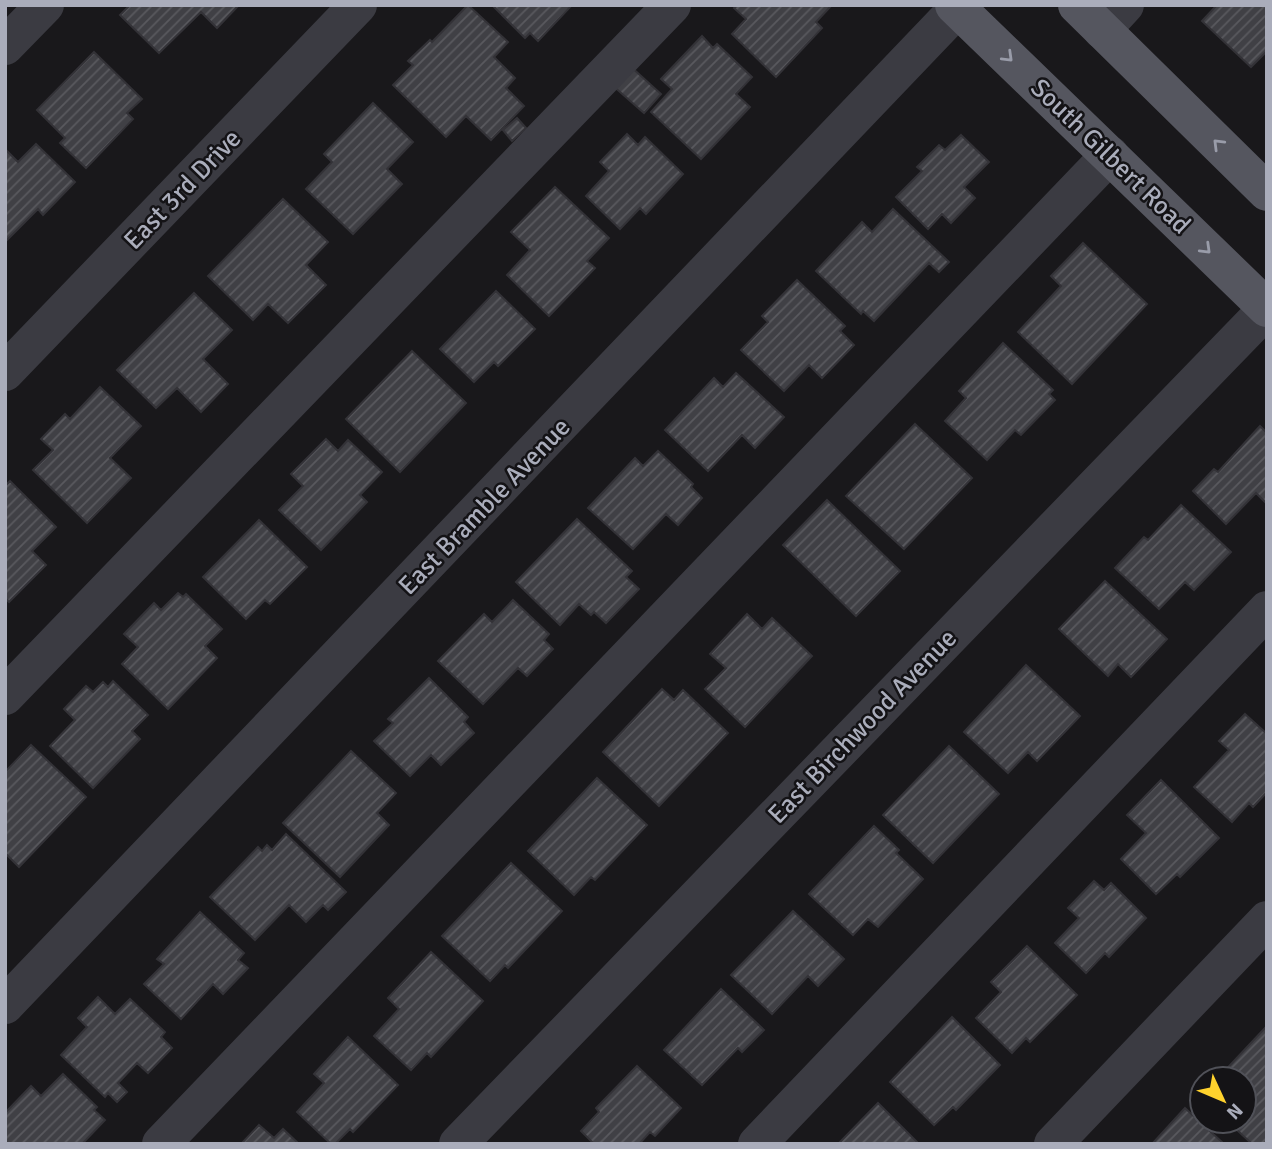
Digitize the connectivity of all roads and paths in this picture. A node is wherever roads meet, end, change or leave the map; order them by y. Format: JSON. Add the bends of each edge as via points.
{"nodes":[{"id":1,"x":45,"y":5,"type":"edge"},
{"id":2,"x":358,"y":5,"type":"edge"},
{"id":3,"x":672,"y":5,"type":"edge"},
{"id":4,"x":958,"y":7,"type":"edge"},
{"id":5,"x":1102,"y":13,"type":"edge"},
{"id":6,"x":5,"y":46,"type":"edge"},
{"id":7,"x":1110,"y":155,"type":"junction"},
{"id":8,"x":1265,"y":186,"type":"edge"},
{"id":9,"x":1267,"y":308,"type":"edge"},
{"id":10,"x":5,"y":372,"type":"edge"},
{"id":11,"x":1267,"y":610,"type":"edge"},
{"id":12,"x":5,"y":696,"type":"edge"},
{"id":13,"x":1267,"y":920,"type":"edge"},
{"id":14,"x":5,"y":1005,"type":"edge"},
{"id":15,"x":161,"y":1144,"type":"edge"},
{"id":16,"x":458,"y":1144,"type":"edge"},
{"id":17,"x":757,"y":1144,"type":"edge"},
{"id":18,"x":1053,"y":1144,"type":"edge"}],
"edges":[{"from":1,"to":6,"type":"street"},
{"from":2,"to":10,"type":"street","name":"East 3rd Drive"},
{"from":3,"to":12,"type":"street"},
{"from":4,"to":7,"type":"main road","name":"South Gilbert Road","one_way":true},
{"from":4,"to":14,"type":"street","name":"East Bramble Avenue"},
{"from":8,"to":5,"type":"main road","one_way":true},
{"from":7,"to":9,"type":"main road","name":"South Gilbert Road","one_way":true},
{"from":7,"to":15,"type":"street"},
{"from":9,"to":16,"type":"street","name":"East Birchwood Avenue"},
{"from":11,"to":17,"type":"street"},
{"from":13,"to":18,"type":"street"}]}
